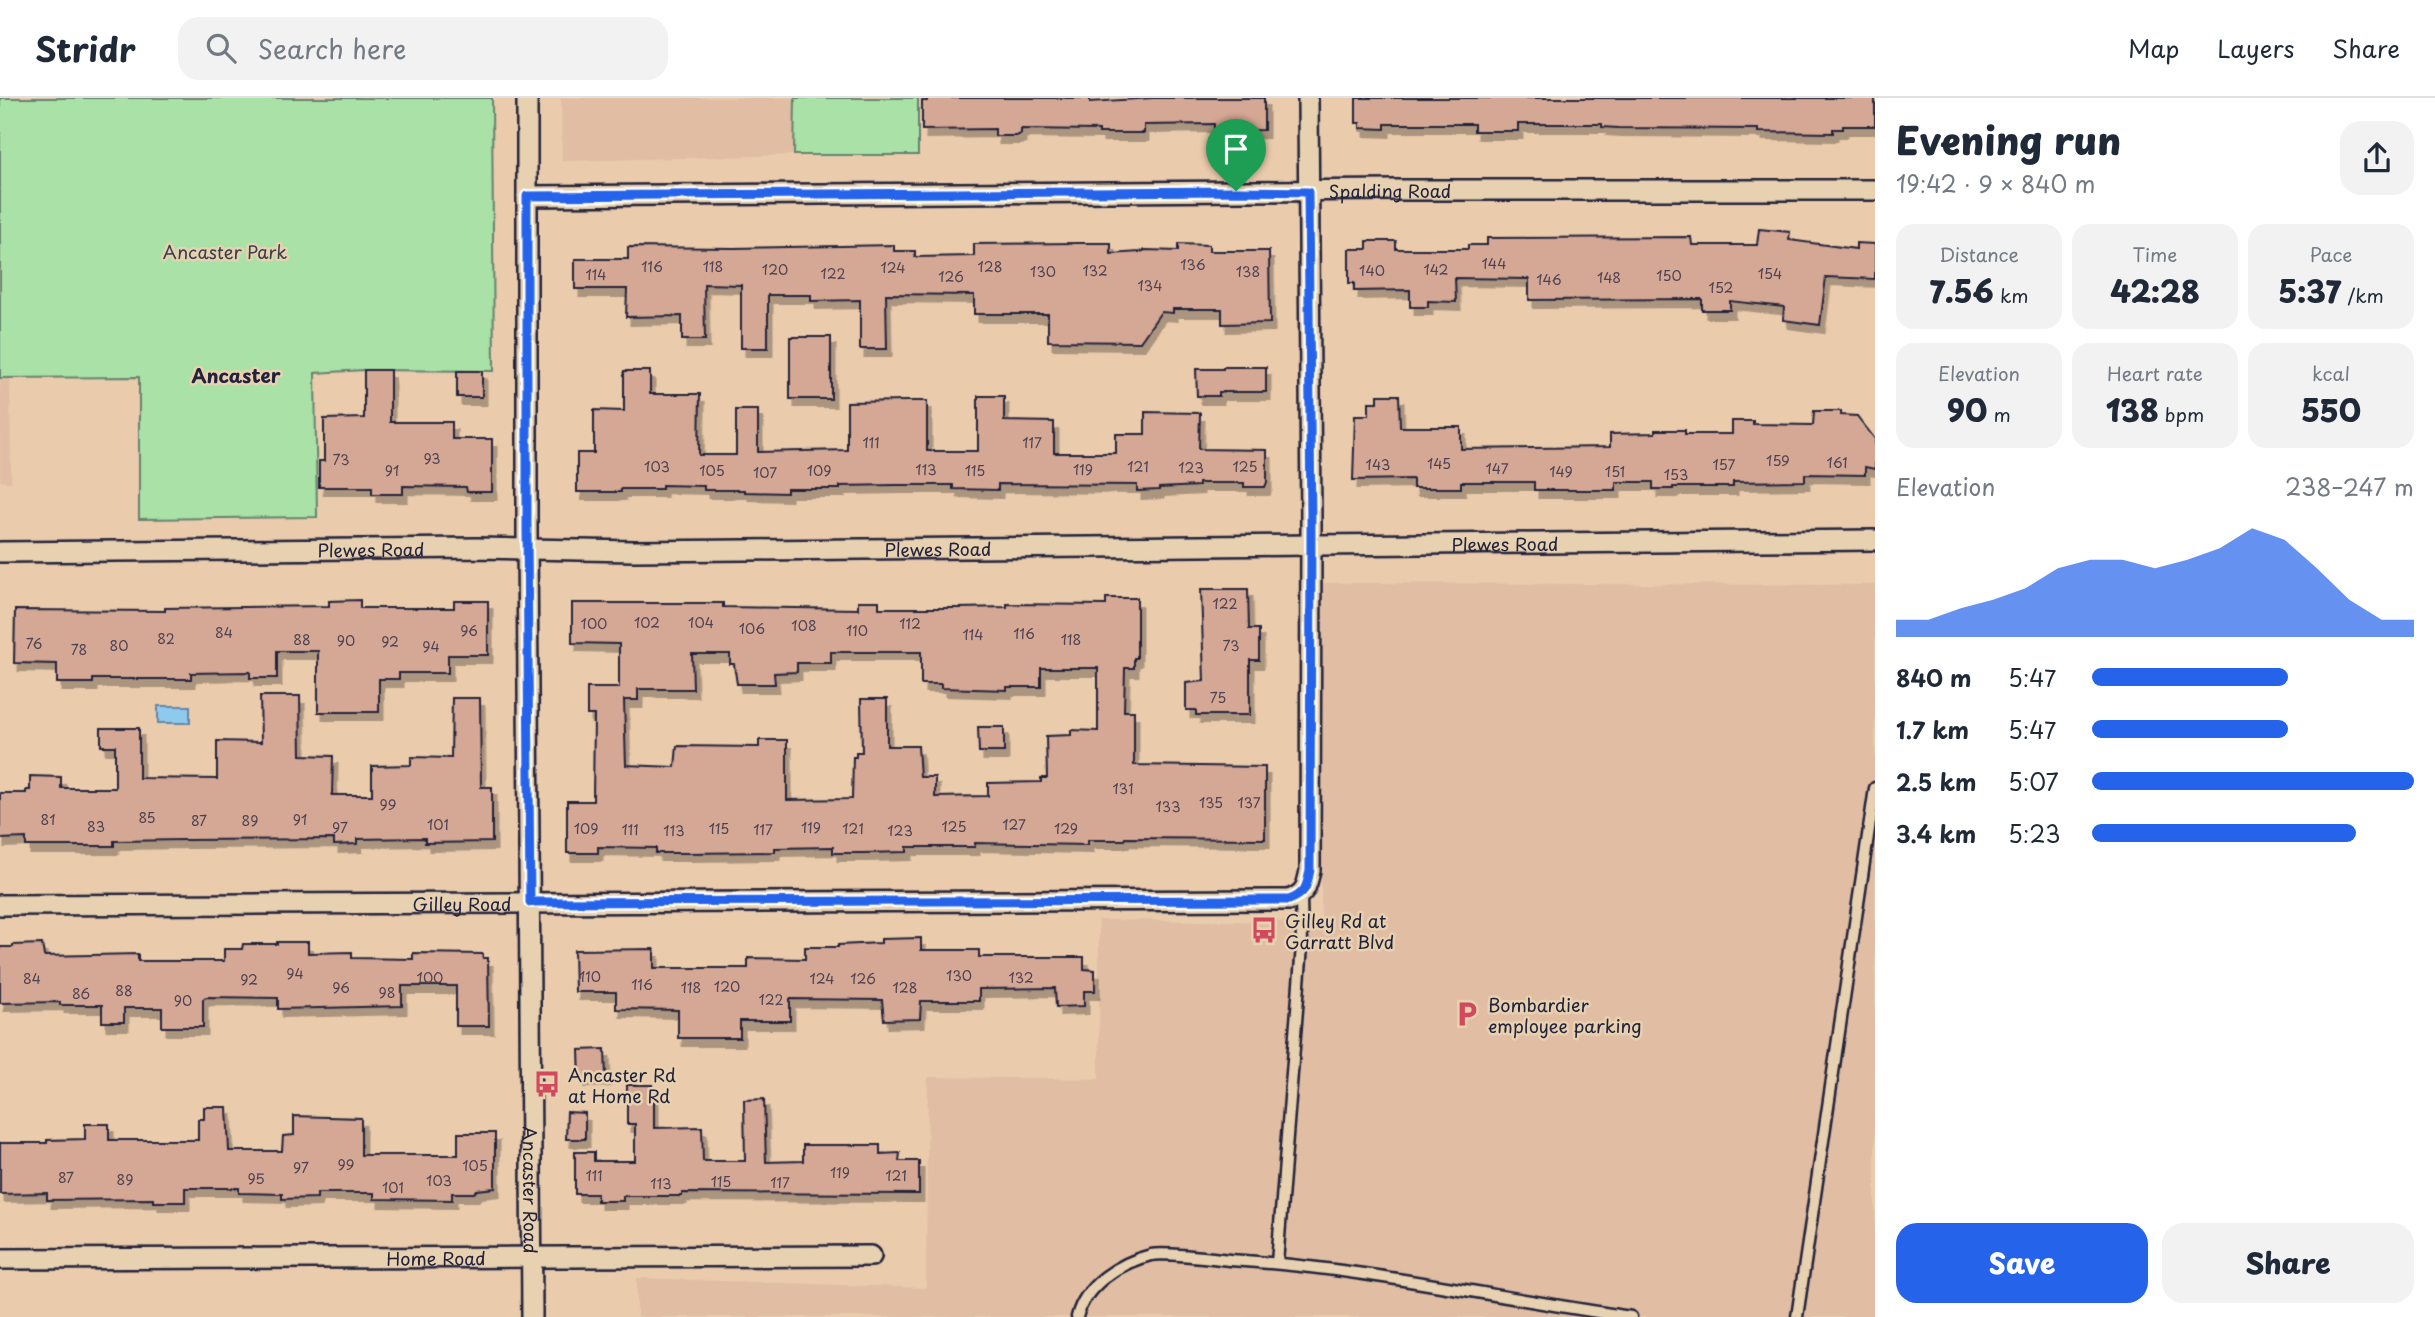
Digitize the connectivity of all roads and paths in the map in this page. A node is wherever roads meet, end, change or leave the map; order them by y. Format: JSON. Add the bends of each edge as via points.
{"nodes":[{"id":1,"x":527,"y":98,"type":"edge"},
{"id":2,"x":1308,"y":98,"type":"edge"},
{"id":3,"x":1875,"y":190,"type":"edge"},
{"id":4,"x":1308,"y":192,"type":"junction"},
{"id":5,"x":527,"y":196,"type":"junction"},
{"id":6,"x":1875,"y":540,"type":"edge"},
{"id":7,"x":1311,"y":545,"type":"junction"},
{"id":8,"x":528,"y":550,"type":"junction"},
{"id":9,"x":0,"y":552,"type":"edge"},
{"id":10,"x":1875,"y":789,"type":"edge"},
{"id":11,"x":1301,"y":895,"type":"junction"},
{"id":12,"x":530,"y":902,"type":"junction"},
{"id":13,"x":0,"y":905,"type":"edge"},
{"id":14,"x":533,"y":1256,"type":"junction"},
{"id":15,"x":871,"y":1256,"type":"dead end"},
{"id":16,"x":0,"y":1259,"type":"edge"},
{"id":17,"x":1278,"y":1263,"type":"junction"},
{"id":18,"x":533,"y":1317,"type":"edge"},
{"id":19,"x":1077,"y":1317,"type":"edge"},
{"id":20,"x":1631,"y":1317,"type":"edge"},
{"id":21,"x":1797,"y":1317,"type":"edge"}],
"edges":[{"from":1,"to":5,"type":"street","name":"Ancaster Road"},
{"from":2,"to":4,"type":"street"},
{"from":3,"to":4,"type":"street","name":"Spalding Road"},
{"from":4,"to":5,"type":"street","name":"Spalding Road"},
{"from":4,"to":7,"type":"street"},
{"from":5,"to":8,"type":"street","name":"Ancaster Road"},
{"from":6,"to":7,"type":"street","name":"Plewes Road"},
{"from":7,"to":8,"type":"street","name":"Plewes Road"},
{"from":7,"to":11,"type":"street","via":[[1310,870]]},
{"from":8,"to":9,"type":"street","name":"Plewes Road"},
{"from":8,"to":12,"type":"street","name":"Ancaster Road"},
{"from":10,"to":21,"type":"lane"},
{"from":11,"to":12,"type":"street","name":"Gilley Road","via":[[1289,900]]},
{"from":11,"to":17,"type":"lane","via":[[1302,946]]},
{"from":12,"to":13,"type":"street","name":"Gilley Road"},
{"from":12,"to":14,"type":"street","name":"Ancaster Road"},
{"from":14,"to":15,"type":"street","name":"Home Road"},
{"from":14,"to":16,"type":"street","name":"Home Road"},
{"from":14,"to":18,"type":"street","name":"Ancaster Road"},
{"from":17,"to":19,"type":"lane","via":[[1152,1255],[1114,1270],[1092,1288]]},
{"from":17,"to":20,"type":"lane"}]}
